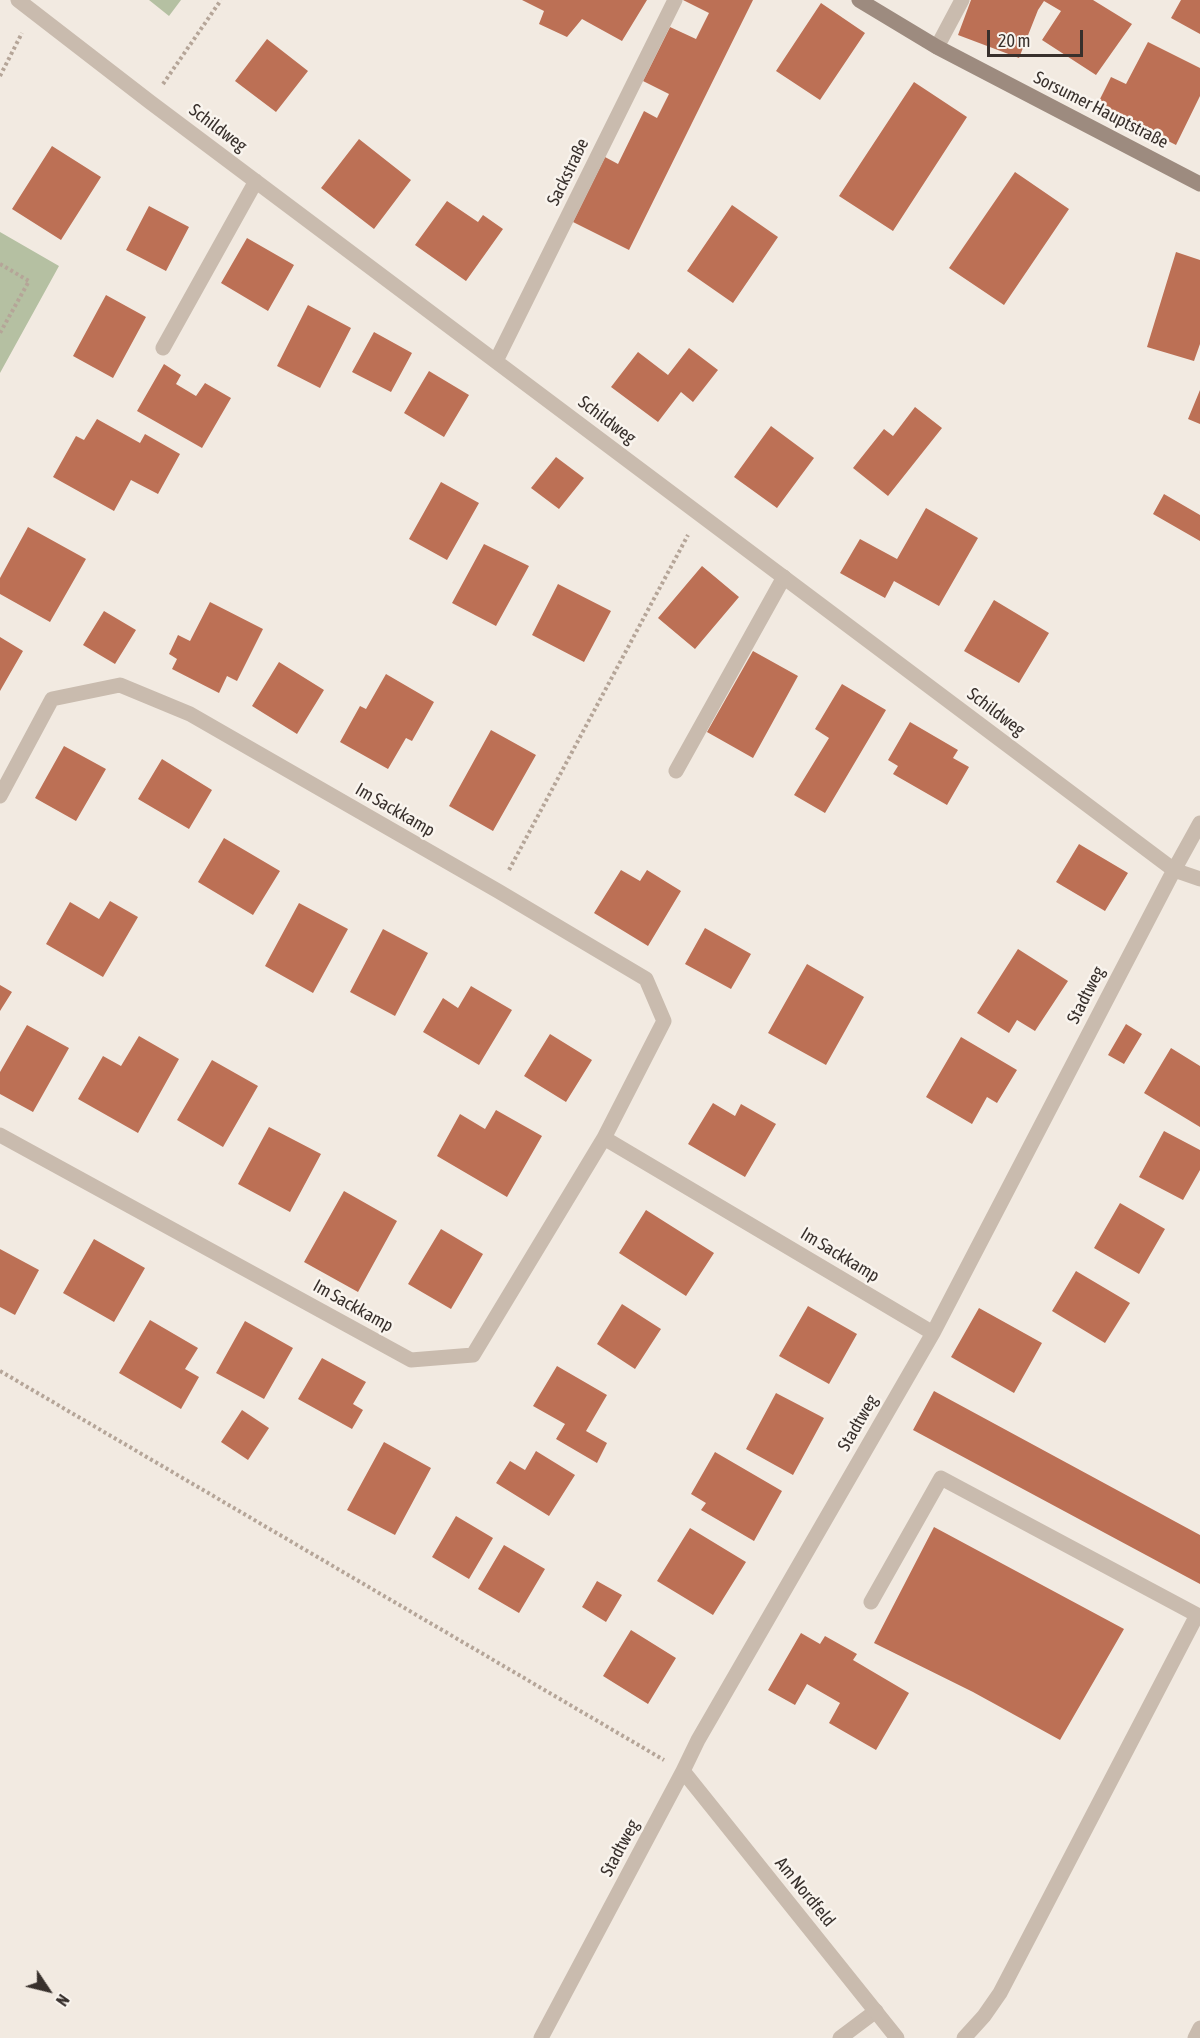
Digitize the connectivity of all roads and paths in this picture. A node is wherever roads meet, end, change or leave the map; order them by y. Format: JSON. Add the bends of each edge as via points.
{"nodes":[{"id":1,"x":18,"y":0,"type":"edge"},
{"id":2,"x":221,"y":0,"type":"edge"},
{"id":3,"x":675,"y":0,"type":"edge"},
{"id":4,"x":859,"y":0,"type":"edge"},
{"id":5,"x":962,"y":0,"type":"edge"},
{"id":6,"x":33,"y":11,"type":"junction"},
{"id":7,"x":937,"y":47,"type":"junction"},
{"id":8,"x":0,"y":76,"type":"edge"},
{"id":9,"x":150,"y":102,"type":"junction"},
{"id":10,"x":256,"y":180,"type":"junction"},
{"id":11,"x":1200,"y":184,"type":"edge"},
{"id":12,"x":0,"y":264,"type":"edge"},
{"id":13,"x":0,"y":333,"type":"edge"},
{"id":14,"x":163,"y":348,"type":"dead end"},
{"id":15,"x":496,"y":361,"type":"junction"},
{"id":16,"x":699,"y":514,"type":"junction"},
{"id":17,"x":784,"y":577,"type":"junction"},
{"id":18,"x":676,"y":771,"type":"dead end"},
{"id":19,"x":0,"y":796,"type":"edge"},
{"id":20,"x":1200,"y":823,"type":"edge"},
{"id":21,"x":1174,"y":870,"type":"junction"},
{"id":22,"x":1200,"y":879,"type":"edge"},
{"id":23,"x":498,"y":891,"type":"junction"},
{"id":24,"x":0,"y":1136,"type":"edge"},
{"id":25,"x":604,"y":1138,"type":"junction"},
{"id":26,"x":933,"y":1333,"type":"junction"},
{"id":27,"x":0,"y":1371,"type":"edge"},
{"id":28,"x":871,"y":1602,"type":"dead end"},
{"id":29,"x":683,"y":1771,"type":"junction"},
{"id":30,"x":876,"y":2011,"type":"junction"},
{"id":31,"x":1200,"y":2028,"type":"edge"},
{"id":32,"x":541,"y":2038,"type":"edge"},
{"id":33,"x":840,"y":2038,"type":"edge"},
{"id":34,"x":897,"y":2038,"type":"edge"},
{"id":35,"x":964,"y":2038,"type":"edge"},
{"id":36,"x":1195,"y":2038,"type":"edge"}],
"edges":[{"from":1,"to":6,"type":"street","name":"Schildweg"},
{"from":2,"to":9,"type":"path"},
{"from":3,"to":15,"type":"street","name":"Sackstraße"},
{"from":4,"to":7,"type":"street","name":"Sorsumer Hauptstraße"},
{"from":5,"to":7,"type":"street"},
{"from":6,"to":8,"type":"path"},
{"from":6,"to":9,"type":"street","name":"Schildweg"},
{"from":7,"to":11,"type":"street","name":"Sorsumer Hauptstraße"},
{"from":9,"to":10,"type":"street","name":"Schildweg"},
{"from":10,"to":14,"type":"street"},
{"from":10,"to":15,"type":"street","name":"Schildweg"},
{"from":12,"to":13,"type":"path","via":[[29,282]]},
{"from":15,"to":16,"type":"street","name":"Schildweg"},
{"from":16,"to":17,"type":"street","name":"Schildweg"},
{"from":16,"to":23,"type":"path"},
{"from":17,"to":18,"type":"street"},
{"from":17,"to":21,"type":"street","name":"Schildweg"},
{"from":19,"to":23,"type":"street","name":"Im Sackkamp","via":[[52,699],[120,685],[190,714]]},
{"from":20,"to":21,"type":"street","name":"Stadtweg"},
{"from":21,"to":22,"type":"street","name":"Schildweg"},
{"from":21,"to":26,"type":"street","name":"Stadtweg"},
{"from":23,"to":25,"type":"street","name":"Im Sackkamp","via":[[646,979],[664,1021]]},
{"from":24,"to":25,"type":"street","name":"Im Sackkamp","via":[[411,1360],[473,1354]]},
{"from":25,"to":26,"type":"street","name":"Im Sackkamp"},
{"from":26,"to":29,"type":"street","name":"Stadtweg"},
{"from":27,"to":29,"type":"path"},
{"from":28,"to":35,"type":"street","via":[[941,1478],[1197,1615],[1000,1993]]},
{"from":29,"to":30,"type":"street","name":"Am Nordfeld"},
{"from":29,"to":32,"type":"street","name":"Stadtweg"},
{"from":30,"to":33,"type":"street"},
{"from":30,"to":34,"type":"street","name":"Am Nordfeld"},
{"from":31,"to":36,"type":"street"}]}
